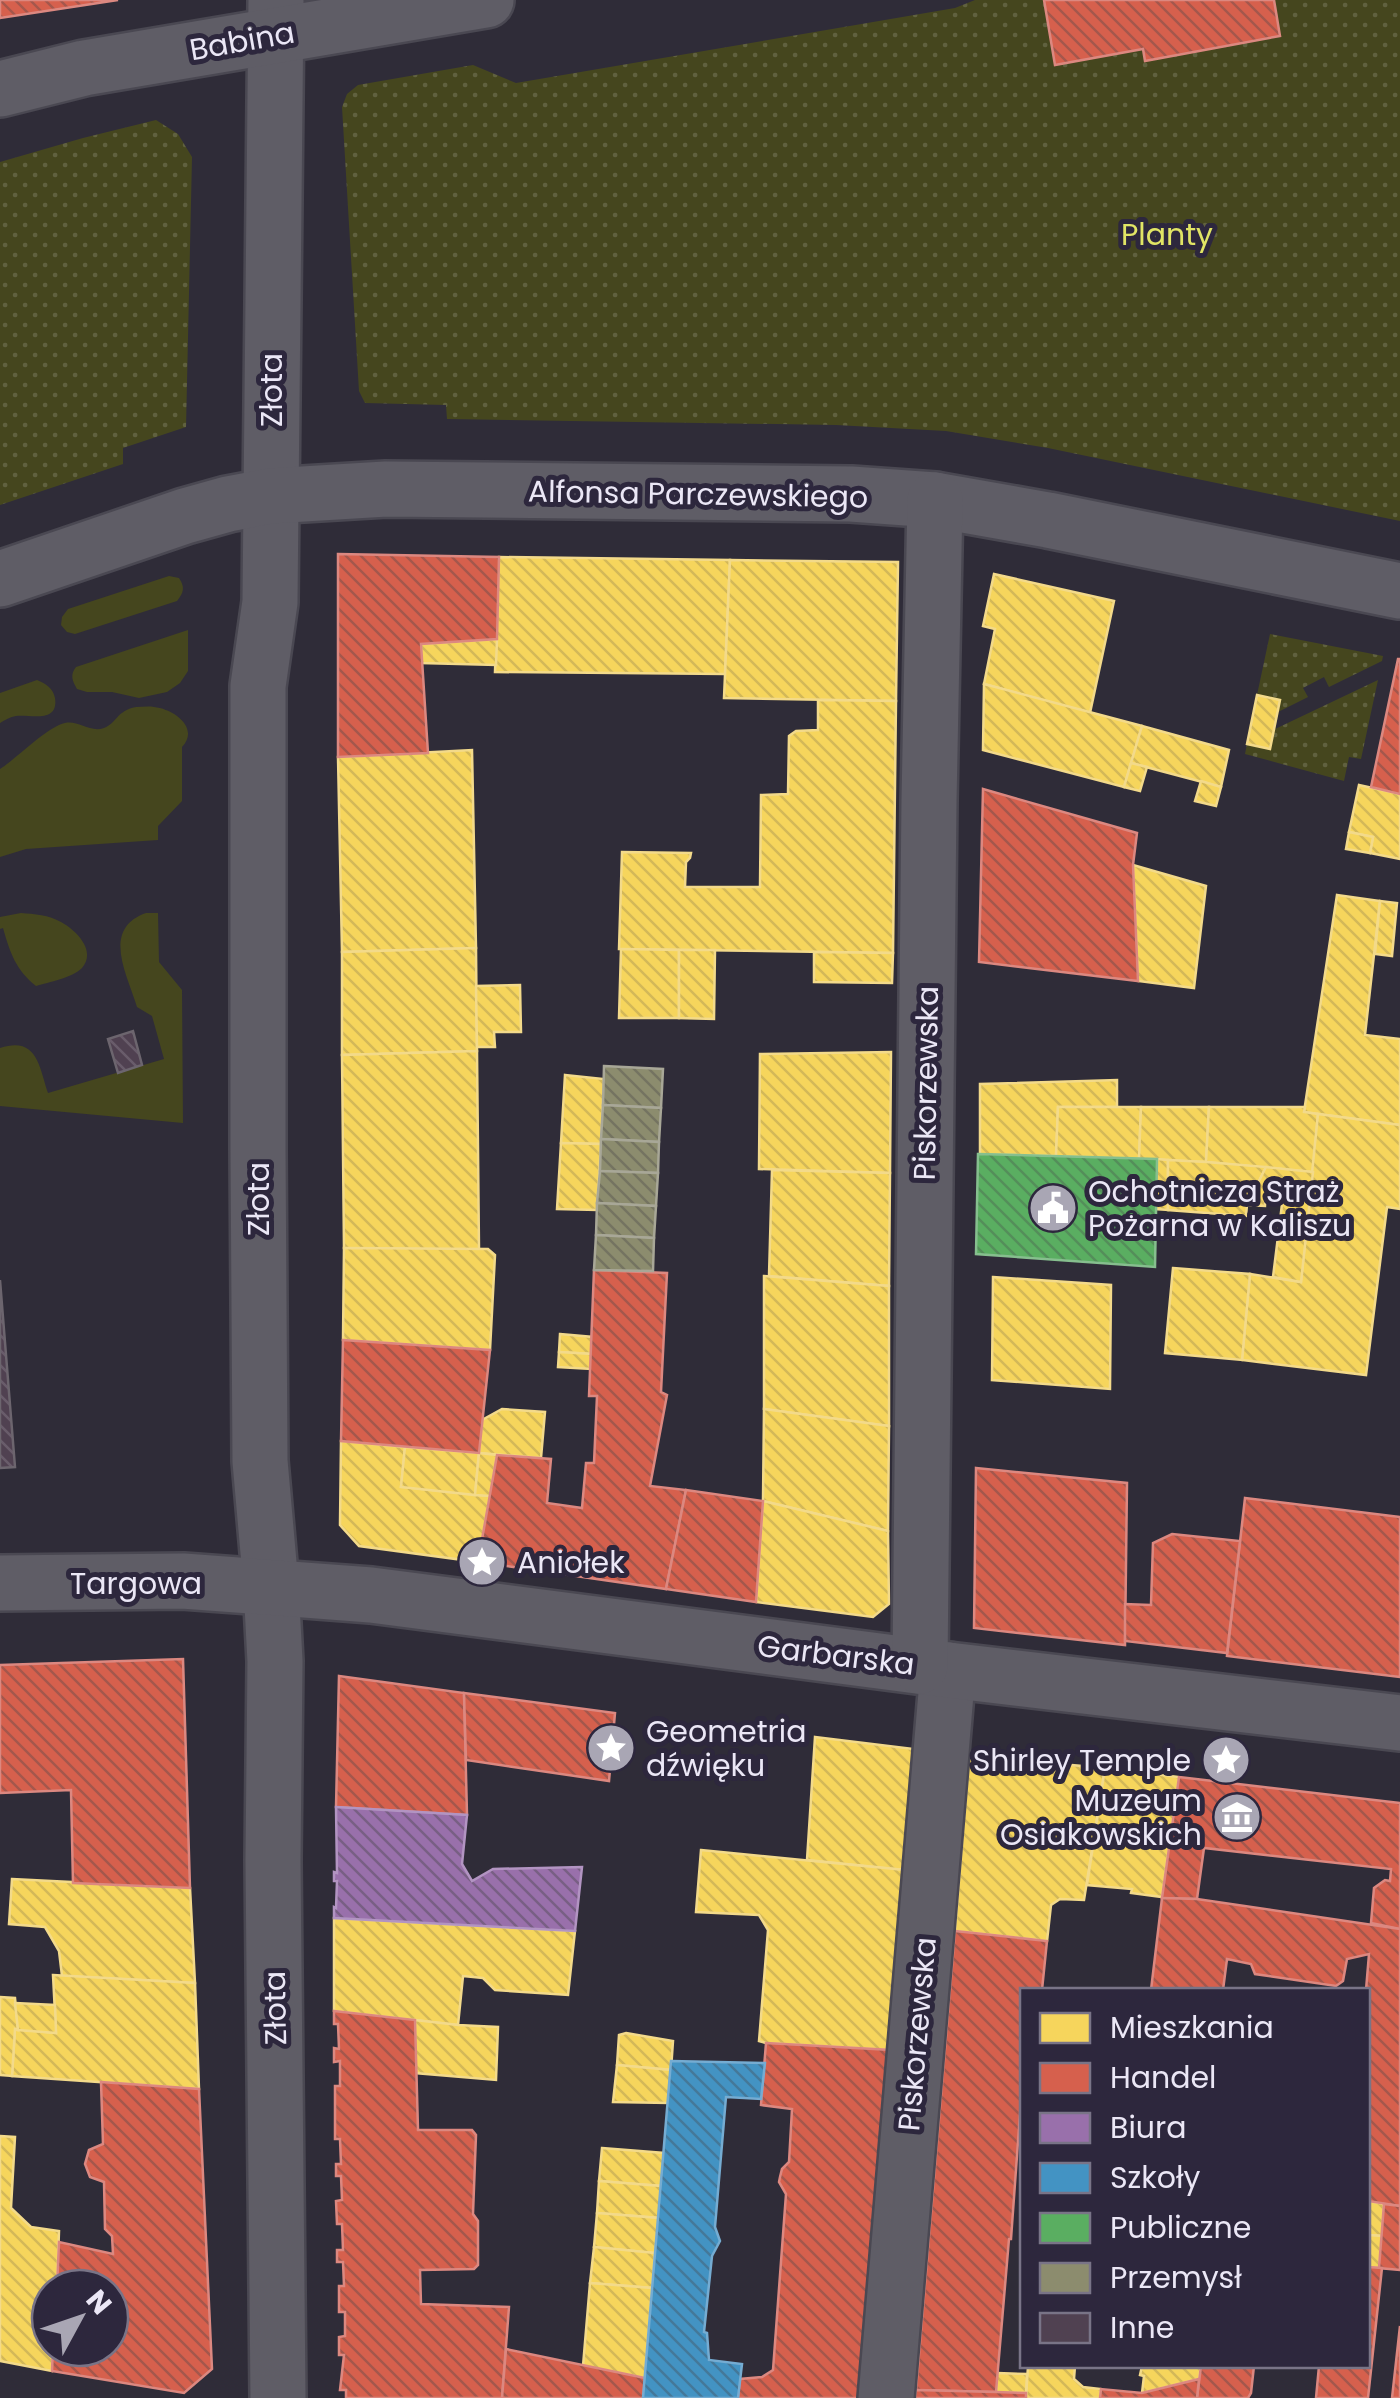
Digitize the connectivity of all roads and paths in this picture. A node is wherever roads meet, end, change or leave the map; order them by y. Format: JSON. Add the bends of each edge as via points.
{"nodes":[{"id":1,"x":486,"y":0,"type":"edge"},
{"id":2,"x":276,"y":18,"type":"edge"},
{"id":3,"x":0,"y":88,"type":"edge"},
{"id":4,"x":270,"y":496,"type":"junction"},
{"id":5,"x":935,"y":500,"type":"junction"},
{"id":6,"x":0,"y":578,"type":"edge"},
{"id":7,"x":1400,"y":591,"type":"edge"},
{"id":8,"x":0,"y":1583,"type":"edge"},
{"id":9,"x":271,"y":1586,"type":"junction"},
{"id":10,"x":934,"y":1668,"type":"junction"},
{"id":11,"x":1400,"y":1723,"type":"edge"},
{"id":12,"x":278,"y":2398,"type":"edge"},
{"id":13,"x":886,"y":2398,"type":"edge"}],
"edges":[{"from":1,"to":2,"type":"street","name":"Babina"},
{"from":2,"to":3,"type":"street","name":"Babina"},
{"from":2,"to":4,"type":"street","name":"Złota"},
{"from":4,"to":5,"type":"street","name":"Alfonsa Parczewskiego","via":[[405,490]]},
{"from":4,"to":6,"type":"street","name":"Alfonsa Parczewskiego","via":[[186,516]]},
{"from":4,"to":9,"type":"street","name":"Złota","via":[[270,602],[258,686],[258,1168],[260,1461]]},
{"from":5,"to":7,"type":"street","name":"Alfonsa Parczewskiego"},
{"from":5,"to":10,"type":"street","name":"Piskorzewska","via":[[929,801]]},
{"from":8,"to":9,"type":"street","name":"Targowa"},
{"from":9,"to":10,"type":"street","name":"Garbarska"},
{"from":9,"to":12,"type":"street","name":"Złota"},
{"from":10,"to":11,"type":"street","name":"Garbarska"},
{"from":10,"to":13,"type":"street","name":"Piskorzewska"}]}
